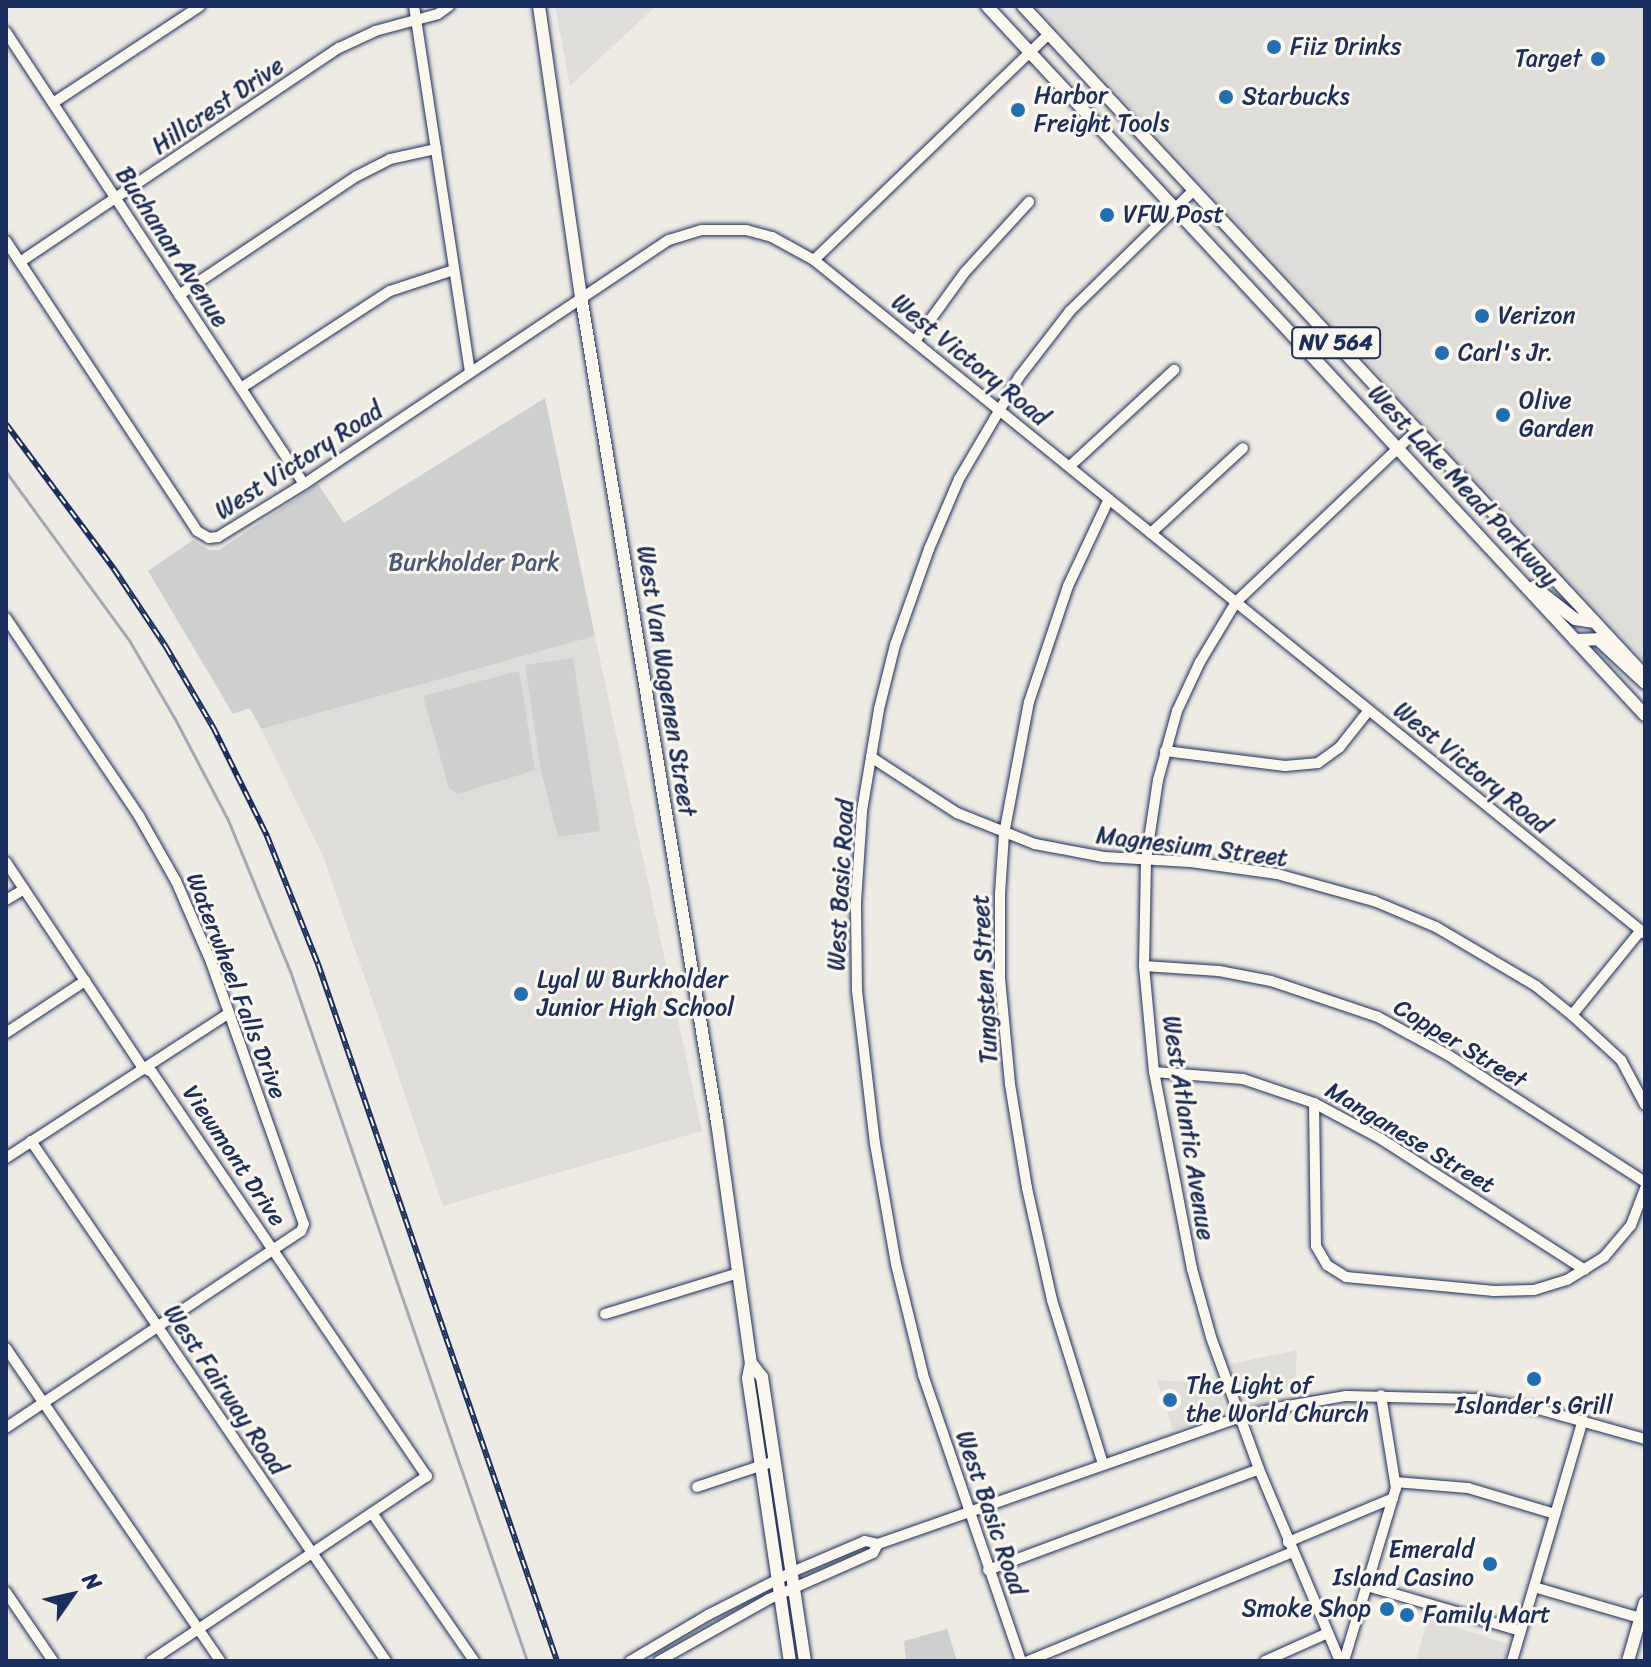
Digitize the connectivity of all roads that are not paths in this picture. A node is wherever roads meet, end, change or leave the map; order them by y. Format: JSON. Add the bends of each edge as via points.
{"nodes":[{"id":1,"x":200,"y":6,"type":"edge"},
{"id":2,"x":414,"y":6,"type":"edge"},
{"id":3,"x":449,"y":6,"type":"edge"},
{"id":4,"x":539,"y":6,"type":"edge"},
{"id":5,"x":987,"y":6,"type":"edge"},
{"id":6,"x":1023,"y":6,"type":"edge"},
{"id":7,"x":416,"y":19,"type":"junction"},
{"id":8,"x":6,"y":32,"type":"edge"},
{"id":9,"x":1049,"y":34,"type":"junction"},
{"id":10,"x":1030,"y":52,"type":"junction"},
{"id":11,"x":53,"y":103,"type":"junction"},
{"id":12,"x":436,"y":149,"type":"junction"},
{"id":13,"x":1194,"y":190,"type":"junction"},
{"id":14,"x":116,"y":199,"type":"junction"},
{"id":15,"x":1029,"y":202,"type":"dead end"},
{"id":16,"x":1175,"y":208,"type":"junction"},
{"id":17,"x":6,"y":241,"type":"edge"},
{"id":18,"x":814,"y":260,"type":"junction"},
{"id":19,"x":20,"y":262,"type":"junction"},
{"id":20,"x":454,"y":270,"type":"junction"},
{"id":21,"x":179,"y":295,"type":"junction"},
{"id":22,"x":581,"y":296,"type":"junction"},
{"id":23,"x":915,"y":341,"type":"junction"},
{"id":24,"x":1174,"y":370,"type":"dead end"},
{"id":25,"x":470,"y":372,"type":"junction"},
{"id":26,"x":241,"y":388,"type":"junction"},
{"id":27,"x":999,"y":409,"type":"junction"},
{"id":28,"x":1417,"y":430,"type":"junction"},
{"id":29,"x":1243,"y":448,"type":"dead end"},
{"id":30,"x":1398,"y":449,"type":"junction"},
{"id":31,"x":1070,"y":466,"type":"junction"},
{"id":32,"x":304,"y":484,"type":"junction"},
{"id":33,"x":1109,"y":499,"type":"junction"},
{"id":34,"x":1151,"y":533,"type":"junction"},
{"id":35,"x":1501,"y":560,"type":"junction"},
{"id":36,"x":1236,"y":602,"type":"junction"},
{"id":37,"x":6,"y":618,"type":"edge"},
{"id":38,"x":1595,"y":622,"type":"junction"},
{"id":39,"x":1575,"y":640,"type":"junction"},
{"id":40,"x":1645,"y":676,"type":"edge"},
{"id":41,"x":1645,"y":683,"type":"edge"},
{"id":42,"x":1369,"y":710,"type":"junction"},
{"id":43,"x":1645,"y":715,"type":"edge"},
{"id":44,"x":1165,"y":751,"type":"junction"},
{"id":45,"x":871,"y":757,"type":"junction"},
{"id":46,"x":1004,"y":834,"type":"junction"},
{"id":47,"x":1146,"y":860,"type":"junction"},
{"id":48,"x":6,"y":862,"type":"edge"},
{"id":49,"x":24,"y":889,"type":"junction"},
{"id":50,"x":6,"y":900,"type":"edge"},
{"id":51,"x":1643,"y":932,"type":"edge"},
{"id":52,"x":1144,"y":966,"type":"junction"},
{"id":53,"x":85,"y":981,"type":"junction"},
{"id":54,"x":229,"y":1013,"type":"junction"},
{"id":55,"x":1572,"y":1015,"type":"junction"},
{"id":56,"x":6,"y":1033,"type":"edge"},
{"id":57,"x":143,"y":1068,"type":"junction"},
{"id":58,"x":1154,"y":1072,"type":"junction"},
{"id":59,"x":1314,"y":1103,"type":"junction"},
{"id":60,"x":1645,"y":1105,"type":"edge"},
{"id":61,"x":31,"y":1141,"type":"junction"},
{"id":62,"x":6,"y":1158,"type":"edge"},
{"id":63,"x":1645,"y":1182,"type":"edge"},
{"id":64,"x":1645,"y":1189,"type":"edge"},
{"id":65,"x":273,"y":1249,"type":"junction"},
{"id":66,"x":1585,"y":1270,"type":"junction"},
{"id":67,"x":738,"y":1273,"type":"junction"},
{"id":68,"x":605,"y":1314,"type":"dead end"},
{"id":69,"x":158,"y":1326,"type":"junction"},
{"id":70,"x":6,"y":1348,"type":"edge"},
{"id":71,"x":751,"y":1363,"type":"junction"},
{"id":72,"x":1381,"y":1395,"type":"junction"},
{"id":73,"x":43,"y":1403,"type":"junction"},
{"id":74,"x":1240,"y":1417,"type":"junction"},
{"id":75,"x":1583,"y":1420,"type":"junction"},
{"id":76,"x":6,"y":1428,"type":"edge"},
{"id":77,"x":1645,"y":1439,"type":"edge"},
{"id":78,"x":775,"y":1461,"type":"junction"},
{"id":79,"x":1103,"y":1464,"type":"junction"},
{"id":80,"x":761,"y":1466,"type":"junction"},
{"id":81,"x":1259,"y":1469,"type":"junction"},
{"id":82,"x":1395,"y":1482,"type":"junction"},
{"id":83,"x":697,"y":1487,"type":"dead end"},
{"id":84,"x":1393,"y":1498,"type":"junction"},
{"id":85,"x":969,"y":1512,"type":"junction"},
{"id":86,"x":372,"y":1513,"type":"junction"},
{"id":87,"x":1555,"y":1514,"type":"junction"},
{"id":88,"x":1290,"y":1547,"type":"junction"},
{"id":89,"x":312,"y":1553,"type":"junction"},
{"id":90,"x":988,"y":1570,"type":"junction"},
{"id":91,"x":793,"y":1579,"type":"junction"},
{"id":92,"x":779,"y":1585,"type":"junction"},
{"id":93,"x":1367,"y":1586,"type":"junction"},
{"id":94,"x":1534,"y":1587,"type":"junction"},
{"id":95,"x":6,"y":1592,"type":"edge"},
{"id":96,"x":1645,"y":1602,"type":"edge"},
{"id":97,"x":1640,"y":1618,"type":"junction"},
{"id":98,"x":198,"y":1630,"type":"junction"},
{"id":99,"x":1521,"y":1631,"type":"junction"},
{"id":100,"x":1328,"y":1633,"type":"junction"},
{"id":101,"x":53,"y":1661,"type":"edge"},
{"id":102,"x":151,"y":1661,"type":"edge"},
{"id":103,"x":220,"y":1661,"type":"edge"},
{"id":104,"x":386,"y":1661,"type":"edge"},
{"id":105,"x":474,"y":1661,"type":"edge"},
{"id":106,"x":630,"y":1661,"type":"edge"},
{"id":107,"x":659,"y":1661,"type":"edge"},
{"id":108,"x":790,"y":1661,"type":"edge"},
{"id":109,"x":805,"y":1661,"type":"edge"},
{"id":110,"x":1021,"y":1661,"type":"edge"},
{"id":111,"x":1028,"y":1661,"type":"edge"},
{"id":112,"x":1265,"y":1661,"type":"edge"},
{"id":113,"x":1342,"y":1661,"type":"edge"},
{"id":114,"x":1512,"y":1661,"type":"edge"},
{"id":115,"x":1628,"y":1661,"type":"edge"}],
"edges":[{"from":1,"to":11,"type":"street"},
{"from":2,"to":7,"type":"street"},
{"from":3,"to":7,"type":"street","name":"Hillcrest Drive"},
{"from":4,"to":22,"type":"main road","name":"West Van Wagenen Street"},
{"from":5,"to":10,"type":"main road","name":"West Lake Mead Parkway","number":"NV 564"},
{"from":6,"to":9,"type":"main road","name":"West Lake Mead Parkway","number":"NV 564"},
{"from":7,"to":12,"type":"street"},
{"from":7,"to":14,"type":"street","name":"Hillcrest Drive","via":[[339,48]]},
{"from":8,"to":11,"type":"street","name":"Buchanan Avenue"},
{"from":9,"to":10,"type":"street"},
{"from":9,"to":13,"type":"main road","name":"West Lake Mead Parkway","number":"NV 564"},
{"from":10,"to":16,"type":"main road","name":"West Lake Mead Parkway","number":"NV 564"},
{"from":10,"to":18,"type":"street"},
{"from":11,"to":14,"type":"street","name":"Buchanan Avenue"},
{"from":12,"to":20,"type":"street"},
{"from":12,"to":21,"type":"street","via":[[390,159],[357,176]]},
{"from":13,"to":16,"type":"street","name":"West Basic Road"},
{"from":13,"to":28,"type":"main road","name":"West Lake Mead Parkway","number":"NV 564"},
{"from":14,"to":19,"type":"street","name":"Hillcrest Drive"},
{"from":14,"to":21,"type":"street","name":"Buchanan Avenue"},
{"from":15,"to":23,"type":"street","via":[[965,272]]},
{"from":16,"to":27,"type":"street","name":"West Basic Road","via":[[1070,311]]},
{"from":16,"to":30,"type":"main road","name":"West Lake Mead Parkway","number":"NV 564"},
{"from":17,"to":19,"type":"street"},
{"from":18,"to":22,"type":"street","name":"West Victory Road","via":[[772,237],[746,230],[702,230],[669,240]]},
{"from":18,"to":23,"type":"street","name":"West Victory Road"},
{"from":19,"to":32,"type":"street","name":"West Victory Road","via":[[197,531],[218,537]]},
{"from":20,"to":25,"type":"street"},
{"from":20,"to":26,"type":"street","via":[[390,291]]},
{"from":21,"to":26,"type":"street","name":"Buchanan Avenue"},
{"from":22,"to":25,"type":"street","name":"West Victory Road"},
{"from":22,"to":67,"type":"main road","name":"West Van Wagenen Street"},
{"from":23,"to":27,"type":"street","name":"West Victory Road"},
{"from":24,"to":31,"type":"street"},
{"from":25,"to":32,"type":"street","name":"West Victory Road"},
{"from":26,"to":32,"type":"street","name":"Buchanan Avenue"},
{"from":27,"to":31,"type":"street","name":"West Victory Road"},
{"from":27,"to":45,"type":"street","name":"West Basic Road","via":[[959,479],[929,549],[895,645]]},
{"from":28,"to":30,"type":"street","name":"West Atlantic Avenue"},
{"from":28,"to":38,"type":"main road","name":"West Lake Mead Parkway","number":"NV 564"},
{"from":29,"to":34,"type":"street"},
{"from":30,"to":35,"type":"main road","name":"West Lake Mead Parkway","number":"NV 564"},
{"from":30,"to":36,"type":"street","name":"West Atlantic Avenue"},
{"from":31,"to":33,"type":"street","name":"West Victory Road"},
{"from":33,"to":34,"type":"street","name":"West Victory Road"},
{"from":33,"to":46,"type":"street","name":"Tungsten Street","via":[[1045,647]]},
{"from":34,"to":36,"type":"street","name":"West Victory Road"},
{"from":35,"to":38,"type":"main road","via":[[1575,619]]},
{"from":35,"to":39,"type":"main road","name":"West Lake Mead Parkway","number":"NV 564"},
{"from":36,"to":42,"type":"street","name":"West Victory Road"},
{"from":36,"to":44,"type":"street","name":"West Atlantic Avenue","via":[[1200,662]]},
{"from":37,"to":54,"type":"street","name":"Waterwheel Falls Drive","via":[[166,860]]},
{"from":38,"to":40,"type":"main road","name":"West Lake Mead Parkway","number":"NV 564"},
{"from":39,"to":41,"type":"main road","via":[[1598,639]]},
{"from":39,"to":43,"type":"main road","name":"West Lake Mead Parkway","number":"NV 564"},
{"from":42,"to":44,"type":"street","via":[[1339,748],[1318,763],[1285,766]]},
{"from":42,"to":51,"type":"street","name":"West Victory Road"},
{"from":44,"to":47,"type":"street","name":"West Atlantic Avenue"},
{"from":45,"to":46,"type":"street","name":"Magnesium Street","via":[[923,794]]},
{"from":45,"to":85,"type":"street","name":"West Basic Road","via":[[856,902],[857,990],[870,1113],[919,1360]]},
{"from":46,"to":47,"type":"street","name":"Magnesium Street","via":[[1067,852]]},
{"from":46,"to":79,"type":"street","name":"Tungsten Street","via":[[1000,978],[1010,1084],[1052,1300]]},
{"from":47,"to":52,"type":"street","name":"West Atlantic Avenue"},
{"from":47,"to":55,"type":"street","name":"Magnesium Street","via":[[1277,874],[1374,901],[1484,953]]},
{"from":48,"to":49,"type":"street","name":"Viewmont Drive"},
{"from":49,"to":50,"type":"street"},
{"from":49,"to":53,"type":"street","name":"Viewmont Drive"},
{"from":51,"to":55,"type":"street"},
{"from":52,"to":58,"type":"street","name":"West Atlantic Avenue"},
{"from":52,"to":63,"type":"street","name":"Copper Street","via":[[1271,981],[1378,1017],[1448,1055]]},
{"from":53,"to":56,"type":"street"},
{"from":53,"to":57,"type":"street","name":"Viewmont Drive"},
{"from":54,"to":57,"type":"street"},
{"from":54,"to":65,"type":"street","name":"Waterwheel Falls Drive","via":[[304,1224]]},
{"from":55,"to":60,"type":"street","name":"Magnesium Street","via":[[1621,1060]]},
{"from":57,"to":61,"type":"street"},
{"from":57,"to":65,"type":"street","name":"Viewmont Drive","via":[[152,1072]]},
{"from":58,"to":59,"type":"street","name":"Manganese Street","via":[[1243,1079]]},
{"from":58,"to":74,"type":"street","name":"West Atlantic Avenue","via":[[1192,1269]]},
{"from":59,"to":66,"type":"street","name":"Manganese Street","via":[[1381,1139]]},
{"from":59,"to":66,"type":"street","via":[[1316,1246],[1327,1265],[1346,1277],[1534,1290]]},
{"from":61,"to":62,"type":"street"},
{"from":61,"to":69,"type":"street","name":"West Fairway Road"},
{"from":64,"to":66,"type":"street","via":[[1631,1225]]},
{"from":65,"to":69,"type":"street"},
{"from":65,"to":86,"type":"street","name":"Viewmont Drive","via":[[427,1476]]},
{"from":67,"to":68,"type":"street"},
{"from":67,"to":71,"type":"main road","name":"West Van Wagenen Street"},
{"from":69,"to":73,"type":"street"},
{"from":69,"to":89,"type":"street","name":"West Fairway Road"},
{"from":70,"to":73,"type":"street"},
{"from":71,"to":78,"type":"main road","name":"West Van Wagenen Street","via":[[762,1377]]},
{"from":71,"to":80,"type":"main road","name":"West Van Wagenen Street","via":[[748,1378]]},
{"from":72,"to":74,"type":"street","via":[[1346,1396]]},
{"from":72,"to":75,"type":"street","via":[[1475,1399]]},
{"from":72,"to":82,"type":"street"},
{"from":73,"to":76,"type":"street"},
{"from":73,"to":98,"type":"street"},
{"from":74,"to":79,"type":"street"},
{"from":74,"to":81,"type":"street","name":"West Atlantic Avenue"},
{"from":75,"to":77,"type":"street"},
{"from":75,"to":87,"type":"street"},
{"from":78,"to":80,"type":"street"},
{"from":78,"to":91,"type":"main road","name":"West Van Wagenen Street"},
{"from":79,"to":85,"type":"street"},
{"from":80,"to":83,"type":"street"},
{"from":80,"to":92,"type":"main road","name":"West Van Wagenen Street"},
{"from":81,"to":88,"type":"street","name":"West Atlantic Avenue"},
{"from":81,"to":90,"type":"street"},
{"from":82,"to":84,"type":"street"},
{"from":82,"to":87,"type":"street","via":[[1468,1488]]},
{"from":84,"to":88,"type":"street"},
{"from":84,"to":93,"type":"street"},
{"from":85,"to":90,"type":"street","name":"West Basic Road"},
{"from":85,"to":91,"type":"street","via":[[878,1544],[873,1553]]},
{"from":86,"to":89,"type":"street"},
{"from":86,"to":105,"type":"street"},
{"from":87,"to":94,"type":"street"},
{"from":88,"to":100,"type":"street","name":"West Atlantic Avenue"},
{"from":88,"to":111,"type":"street"},
{"from":89,"to":98,"type":"street"},
{"from":89,"to":104,"type":"street","name":"West Fairway Road"},
{"from":90,"to":110,"type":"street","name":"West Basic Road"},
{"from":91,"to":92,"type":"street"},
{"from":91,"to":109,"type":"main road","name":"West Van Wagenen Street"},
{"from":92,"to":106,"type":"street"},
{"from":92,"to":107,"type":"street"},
{"from":92,"to":108,"type":"main road","name":"West Van Wagenen Street"},
{"from":93,"to":99,"type":"street"},
{"from":93,"to":113,"type":"street"},
{"from":94,"to":97,"type":"street"},
{"from":94,"to":99,"type":"street"},
{"from":95,"to":101,"type":"street"},
{"from":96,"to":97,"type":"main road"},
{"from":97,"to":115,"type":"main road"},
{"from":98,"to":102,"type":"street"},
{"from":98,"to":103,"type":"street"},
{"from":99,"to":114,"type":"street"},
{"from":100,"to":112,"type":"street"},
{"from":100,"to":113,"type":"street","name":"West Atlantic Avenue"}]}
